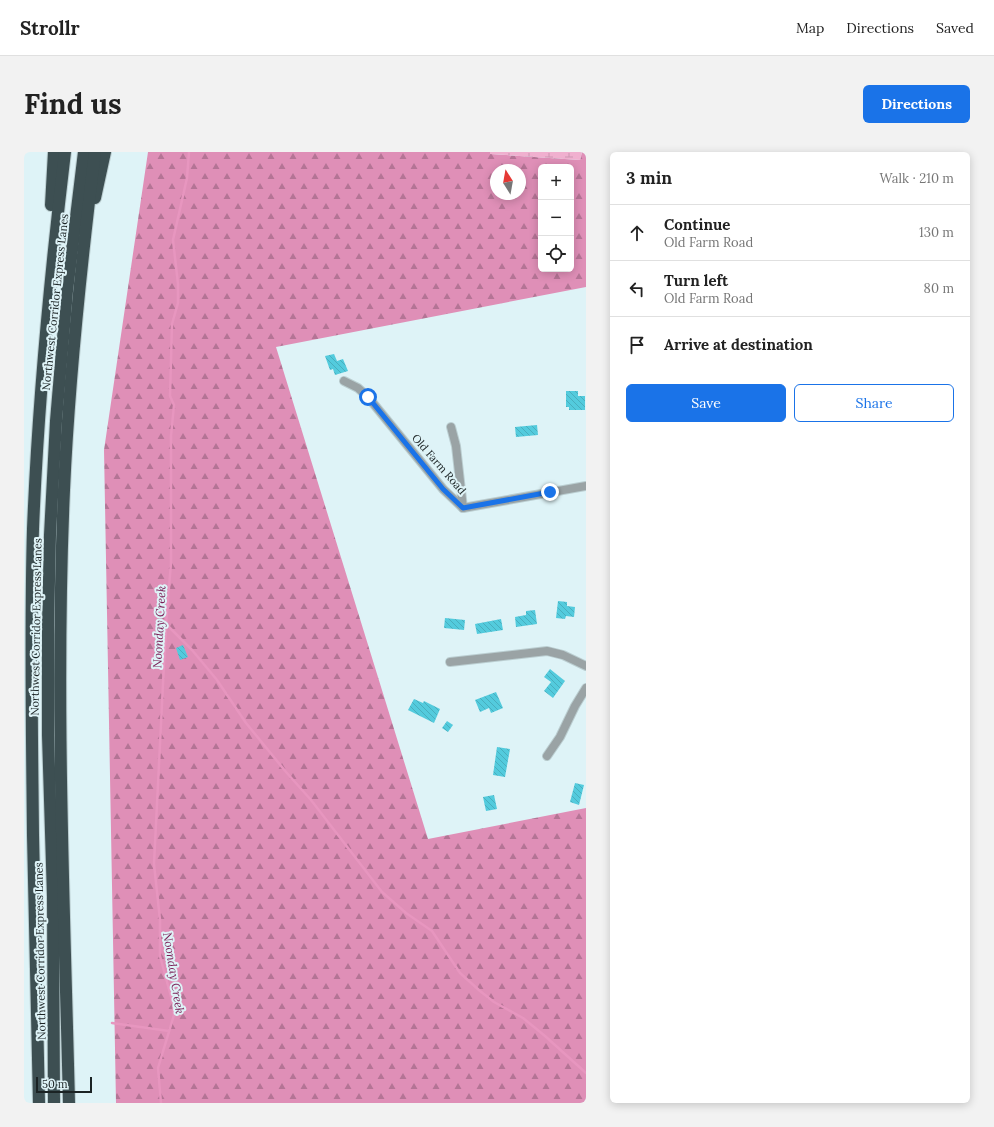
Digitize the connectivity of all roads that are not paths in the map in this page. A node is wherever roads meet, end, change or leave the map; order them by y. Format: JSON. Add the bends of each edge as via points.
{"nodes":[{"id":1,"x":54,"y":152,"type":"edge"},
{"id":2,"x":65,"y":152,"type":"edge"},
{"id":3,"x":84,"y":152,"type":"edge"},
{"id":4,"x":95,"y":152,"type":"edge"},
{"id":5,"x":105,"y":152,"type":"edge"},
{"id":6,"x":87,"y":218,"type":"junction"},
{"id":7,"x":46,"y":328,"type":"junction"},
{"id":8,"x":344,"y":381,"type":"dead end"},
{"id":9,"x":451,"y":427,"type":"dead end"},
{"id":10,"x":586,"y":486,"type":"edge"},
{"id":11,"x":463,"y":508,"type":"junction"},
{"id":12,"x":450,"y":662,"type":"dead end"},
{"id":13,"x":586,"y":666,"type":"edge"},
{"id":14,"x":586,"y":688,"type":"edge"},
{"id":15,"x":547,"y":756,"type":"dead end"},
{"id":16,"x":39,"y":1103,"type":"edge"},
{"id":17,"x":54,"y":1103,"type":"edge"},
{"id":18,"x":69,"y":1103,"type":"edge"}],
"edges":[{"from":1,"to":7,"type":"highway"},
{"from":2,"to":7,"type":"highway"},
{"from":3,"to":17,"type":"highway","name":"Northwest Corridor Express Lanes","via":[[67,291],[50,535],[48,735],[53,897]]},
{"from":4,"to":6,"type":"highway"},
{"from":5,"to":6,"type":"highway","via":[[97,194]]},
{"from":6,"to":18,"type":"highway","via":[[71,383],[62,544],[60,734]]},
{"from":7,"to":16,"type":"highway","via":[[35,496],[31,651]]},
{"from":8,"to":11,"type":"street","name":"Old Farm Road","via":[[368,397],[443,489]]},
{"from":9,"to":11,"type":"street","via":[[456,446]]},
{"from":10,"to":11,"type":"street","name":"Old Farm Road"},
{"from":12,"to":13,"type":"street","via":[[547,651],[563,655]]},
{"from":14,"to":15,"type":"street"}]}
